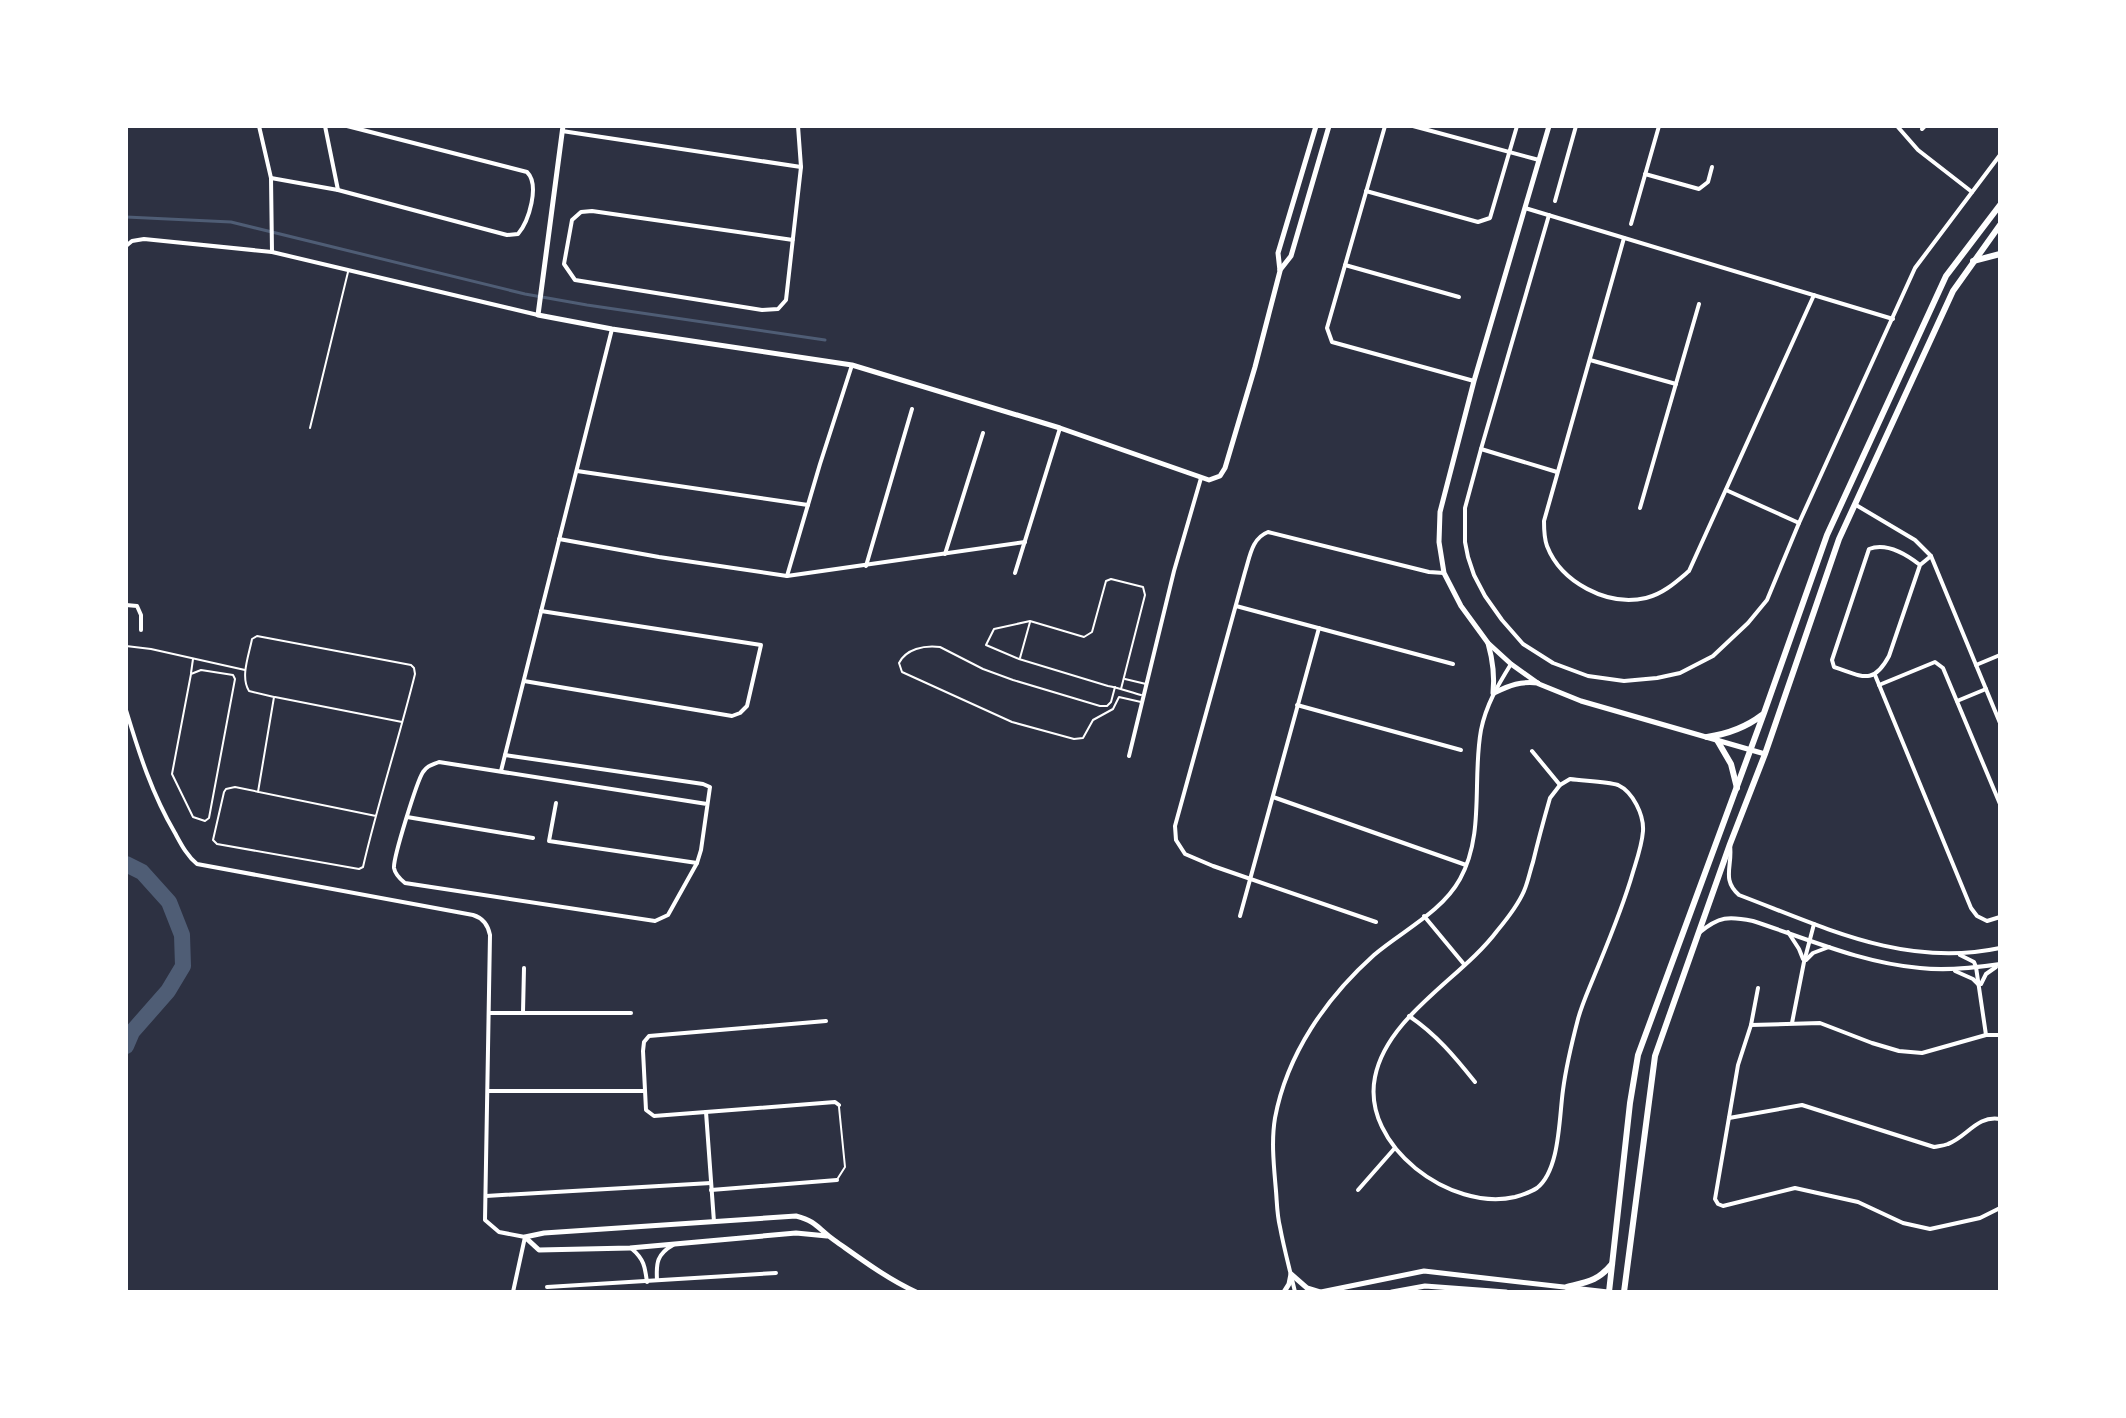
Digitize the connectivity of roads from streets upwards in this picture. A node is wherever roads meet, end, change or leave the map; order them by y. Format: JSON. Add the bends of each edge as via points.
{"nodes":[{"id":1,"x":259,"y":126,"type":"edge"},
{"id":2,"x":325,"y":126,"type":"edge"},
{"id":3,"x":347,"y":126,"type":"edge"},
{"id":4,"x":798,"y":126,"type":"edge"},
{"id":5,"x":1316,"y":126,"type":"edge"},
{"id":6,"x":1329,"y":126,"type":"edge"},
{"id":7,"x":1385,"y":126,"type":"edge"},
{"id":8,"x":1413,"y":126,"type":"edge"},
{"id":9,"x":1517,"y":126,"type":"edge"},
{"id":10,"x":1549,"y":126,"type":"edge"},
{"id":11,"x":1576,"y":126,"type":"edge"},
{"id":12,"x":1659,"y":126,"type":"edge"},
{"id":13,"x":1897,"y":126,"type":"edge"},
{"id":14,"x":562,"y":128,"type":"edge"},
{"id":15,"x":1510,"y":153,"type":"junction"},
{"id":16,"x":2000,"y":155,"type":"edge"},
{"id":17,"x":1539,"y":160,"type":"junction"},
{"id":18,"x":801,"y":167,"type":"junction"},
{"id":19,"x":1712,"y":167,"type":"dead end"},
{"id":20,"x":1645,"y":174,"type":"junction"},
{"id":21,"x":271,"y":178,"type":"junction"},
{"id":22,"x":338,"y":190,"type":"junction"},
{"id":23,"x":1366,"y":191,"type":"junction"},
{"id":24,"x":1972,"y":192,"type":"junction"},
{"id":25,"x":1555,"y":201,"type":"dead end"},
{"id":26,"x":2000,"y":205,"type":"edge"},
{"id":27,"x":1525,"y":208,"type":"junction"},
{"id":28,"x":1549,"y":215,"type":"junction"},
{"id":29,"x":1997,"y":216,"type":"edge"},
{"id":30,"x":1631,"y":224,"type":"dead end"},
{"id":31,"x":2000,"y":225,"type":"edge"},
{"id":32,"x":1624,"y":238,"type":"junction"},
{"id":33,"x":793,"y":240,"type":"junction"},
{"id":34,"x":126,"y":246,"type":"edge"},
{"id":35,"x":272,"y":252,"type":"junction"},
{"id":36,"x":2000,"y":254,"type":"edge"},
{"id":37,"x":1973,"y":261,"type":"junction"},
{"id":38,"x":1345,"y":265,"type":"junction"},
{"id":39,"x":1280,"y":271,"type":"junction"},
{"id":40,"x":1814,"y":295,"type":"junction"},
{"id":41,"x":1459,"y":297,"type":"dead end"},
{"id":42,"x":1699,"y":304,"type":"dead end"},
{"id":43,"x":538,"y":315,"type":"junction"},
{"id":44,"x":1893,"y":319,"type":"junction"},
{"id":45,"x":612,"y":329,"type":"junction"},
{"id":46,"x":1590,"y":360,"type":"junction"},
{"id":47,"x":852,"y":365,"type":"junction"},
{"id":48,"x":1474,"y":381,"type":"junction"},
{"id":49,"x":1676,"y":384,"type":"junction"},
{"id":50,"x":912,"y":409,"type":"dead end"},
{"id":51,"x":1060,"y":428,"type":"junction"},
{"id":52,"x":983,"y":433,"type":"dead end"},
{"id":53,"x":1481,"y":449,"type":"junction"},
{"id":54,"x":577,"y":471,"type":"junction"},
{"id":55,"x":1557,"y":472,"type":"junction"},
{"id":56,"x":1201,"y":478,"type":"junction"},
{"id":57,"x":1726,"y":490,"type":"junction"},
{"id":58,"x":1854,"y":504,"type":"junction"},
{"id":59,"x":808,"y":505,"type":"junction"},
{"id":60,"x":1640,"y":508,"type":"dead end"},
{"id":61,"x":1799,"y":523,"type":"junction"},
{"id":62,"x":559,"y":539,"type":"junction"},
{"id":63,"x":1025,"y":542,"type":"junction"},
{"id":64,"x":945,"y":554,"type":"junction"},
{"id":65,"x":1931,"y":556,"type":"junction"},
{"id":66,"x":1920,"y":565,"type":"junction"},
{"id":67,"x":866,"y":566,"type":"junction"},
{"id":68,"x":1015,"y":573,"type":"dead end"},
{"id":69,"x":1444,"y":573,"type":"junction"},
{"id":70,"x":787,"y":576,"type":"junction"},
{"id":71,"x":126,"y":605,"type":"edge"},
{"id":72,"x":1236,"y":606,"type":"junction"},
{"id":73,"x":541,"y":611,"type":"junction"},
{"id":74,"x":1319,"y":628,"type":"junction"},
{"id":75,"x":141,"y":630,"type":"dead end"},
{"id":76,"x":1488,"y":643,"type":"junction"},
{"id":77,"x":2000,"y":655,"type":"edge"},
{"id":78,"x":1453,"y":664,"type":"dead end"},
{"id":79,"x":1511,"y":664,"type":"junction"},
{"id":80,"x":1976,"y":665,"type":"junction"},
{"id":81,"x":1875,"y":675,"type":"junction"},
{"id":82,"x":524,"y":681,"type":"junction"},
{"id":83,"x":1539,"y":684,"type":"junction"},
{"id":84,"x":1879,"y":685,"type":"junction"},
{"id":85,"x":1986,"y":689,"type":"junction"},
{"id":86,"x":1493,"y":693,"type":"junction"},
{"id":87,"x":1957,"y":701,"type":"junction"},
{"id":88,"x":1297,"y":705,"type":"junction"},
{"id":89,"x":126,"y":710,"type":"edge"},
{"id":90,"x":1764,"y":713,"type":"junction"},
{"id":91,"x":2000,"y":723,"type":"edge"},
{"id":92,"x":1707,"y":737,"type":"junction"},
{"id":93,"x":1717,"y":740,"type":"junction"},
{"id":94,"x":1461,"y":750,"type":"dead end"},
{"id":95,"x":1751,"y":750,"type":"junction"},
{"id":96,"x":1532,"y":751,"type":"dead end"},
{"id":97,"x":1765,"y":754,"type":"junction"},
{"id":98,"x":505,"y":755,"type":"junction"},
{"id":99,"x":1129,"y":756,"type":"dead end"},
{"id":100,"x":501,"y":771,"type":"junction"},
{"id":101,"x":1560,"y":785,"type":"junction"},
{"id":102,"x":1737,"y":788,"type":"junction"},
{"id":103,"x":1273,"y":797,"type":"junction"},
{"id":104,"x":556,"y":803,"type":"dead end"},
{"id":105,"x":707,"y":804,"type":"junction"},
{"id":106,"x":2000,"y":804,"type":"edge"},
{"id":107,"x":407,"y":817,"type":"junction"},
{"id":108,"x":533,"y":838,"type":"dead end"},
{"id":109,"x":1730,"y":844,"type":"junction"},
{"id":110,"x":697,"y":863,"type":"junction"},
{"id":111,"x":1466,"y":865,"type":"junction"},
{"id":112,"x":1251,"y":878,"type":"junction"},
{"id":113,"x":1240,"y":916,"type":"dead end"},
{"id":114,"x":1424,"y":916,"type":"junction"},
{"id":115,"x":2000,"y":917,"type":"edge"},
{"id":116,"x":1376,"y":922,"type":"dead end"},
{"id":117,"x":1814,"y":924,"type":"junction"},
{"id":118,"x":1788,"y":932,"type":"junction"},
{"id":119,"x":1699,"y":933,"type":"junction"},
{"id":120,"x":1809,"y":940,"type":"junction"},
{"id":121,"x":1831,"y":947,"type":"junction"},
{"id":122,"x":2000,"y":948,"type":"edge"},
{"id":123,"x":1958,"y":955,"type":"junction"},
{"id":124,"x":1804,"y":962,"type":"junction"},
{"id":125,"x":1464,"y":964,"type":"junction"},
{"id":126,"x":2000,"y":965,"type":"edge"},
{"id":127,"x":1976,"y":967,"type":"junction"},
{"id":128,"x":524,"y":968,"type":"dead end"},
{"id":129,"x":1951,"y":970,"type":"junction"},
{"id":130,"x":1980,"y":986,"type":"junction"},
{"id":131,"x":1758,"y":988,"type":"dead end"},
{"id":132,"x":523,"y":1012,"type":"junction"},
{"id":133,"x":489,"y":1013,"type":"junction"},
{"id":134,"x":631,"y":1013,"type":"dead end"},
{"id":135,"x":1409,"y":1016,"type":"junction"},
{"id":136,"x":826,"y":1021,"type":"dead end"},
{"id":137,"x":1792,"y":1023,"type":"junction"},
{"id":138,"x":1751,"y":1025,"type":"junction"},
{"id":139,"x":1986,"y":1035,"type":"junction"},
{"id":140,"x":2000,"y":1035,"type":"edge"},
{"id":141,"x":1475,"y":1082,"type":"dead end"},
{"id":142,"x":488,"y":1091,"type":"junction"},
{"id":143,"x":644,"y":1091,"type":"junction"},
{"id":144,"x":839,"y":1105,"type":"road end"},
{"id":145,"x":706,"y":1112,"type":"junction"},
{"id":146,"x":1729,"y":1118,"type":"junction"},
{"id":147,"x":2000,"y":1119,"type":"edge"},
{"id":148,"x":1394,"y":1149,"type":"junction"},
{"id":149,"x":837,"y":1180,"type":"road end"},
{"id":150,"x":711,"y":1183,"type":"junction"},
{"id":151,"x":711,"y":1190,"type":"junction"},
{"id":152,"x":1358,"y":1190,"type":"dead end"},
{"id":153,"x":486,"y":1196,"type":"junction"},
{"id":154,"x":2000,"y":1208,"type":"edge"},
{"id":155,"x":714,"y":1222,"type":"junction"},
{"id":156,"x":828,"y":1236,"type":"junction"},
{"id":157,"x":525,"y":1237,"type":"junction"},
{"id":158,"x":675,"y":1244,"type":"junction"},
{"id":159,"x":630,"y":1248,"type":"junction"},
{"id":160,"x":1613,"y":1262,"type":"junction"},
{"id":161,"x":776,"y":1273,"type":"dead end"},
{"id":162,"x":1291,"y":1274,"type":"junction"},
{"id":163,"x":647,"y":1282,"type":"junction"},
{"id":164,"x":657,"y":1282,"type":"junction"},
{"id":165,"x":547,"y":1287,"type":"dead end"},
{"id":166,"x":1567,"y":1287,"type":"junction"},
{"id":167,"x":513,"y":1292,"type":"edge"},
{"id":168,"x":916,"y":1292,"type":"edge"},
{"id":169,"x":1284,"y":1292,"type":"edge"},
{"id":170,"x":1295,"y":1292,"type":"edge"},
{"id":171,"x":1321,"y":1292,"type":"edge"},
{"id":172,"x":1392,"y":1292,"type":"edge"},
{"id":173,"x":1506,"y":1292,"type":"edge"},
{"id":174,"x":1608,"y":1292,"type":"edge"},
{"id":175,"x":1624,"y":1292,"type":"edge"}],
"edges":[{"from":1,"to":21,"type":"street"},
{"from":2,"to":22,"type":"street"},
{"from":3,"to":22,"type":"street","via":[[527,172],[534,186],[525,225],[518,234],[507,235]]},
{"from":4,"to":18,"type":"street"},
{"from":5,"to":39,"type":"street","via":[[1278,253]]},
{"from":6,"to":39,"type":"street","via":[[1291,256]]},
{"from":7,"to":23,"type":"street"},
{"from":8,"to":15,"type":"street"},
{"from":9,"to":15,"type":"street"},
{"from":10,"to":17,"type":"street"},
{"from":11,"to":25,"type":"street"},
{"from":12,"to":20,"type":"street"},
{"from":13,"to":24,"type":"street","via":[[1918,150]]},
{"from":14,"to":18,"type":"street"},
{"from":14,"to":43,"type":"street"},
{"from":15,"to":17,"type":"street"},
{"from":15,"to":23,"type":"street","via":[[1490,218],[1478,222]]},
{"from":16,"to":24,"type":"street"},
{"from":17,"to":27,"type":"street"},
{"from":18,"to":33,"type":"street"},
{"from":19,"to":20,"type":"street","via":[[1708,182],[1699,189]]},
{"from":20,"to":30,"type":"street"},
{"from":21,"to":22,"type":"street"},
{"from":21,"to":35,"type":"street"},
{"from":23,"to":38,"type":"street"},
{"from":24,"to":44,"type":"street","via":[[1915,268]]},
{"from":26,"to":29,"type":"main road"},
{"from":27,"to":28,"type":"street"},
{"from":27,"to":48,"type":"street"},
{"from":28,"to":32,"type":"street"},
{"from":28,"to":53,"type":"street"},
{"from":29,"to":90,"type":"main road","via":[[1946,276],[1827,535]]},
{"from":31,"to":37,"type":"main road"},
{"from":32,"to":40,"type":"street"},
{"from":32,"to":46,"type":"street"},
{"from":33,"to":33,"type":"street","via":[[786,300],[778,309],[575,280],[564,264],[572,220],[581,212]]},
{"from":34,"to":35,"type":"street","via":[[144,239]]},
{"from":35,"to":43,"type":"street"},
{"from":36,"to":37,"type":"main road"},
{"from":37,"to":58,"type":"main road","via":[[1953,291]]},
{"from":38,"to":41,"type":"street"},
{"from":38,"to":48,"type":"street","via":[[1327,328],[1332,342]]},
{"from":39,"to":56,"type":"street","via":[[1225,468],[1214,480]]},
{"from":40,"to":44,"type":"street"},
{"from":40,"to":57,"type":"street"},
{"from":42,"to":49,"type":"street"},
{"from":43,"to":45,"type":"street"},
{"from":44,"to":61,"type":"street"},
{"from":45,"to":47,"type":"street"},
{"from":45,"to":54,"type":"street"},
{"from":46,"to":49,"type":"street"},
{"from":46,"to":55,"type":"street"},
{"from":47,"to":51,"type":"street"},
{"from":47,"to":59,"type":"street"},
{"from":48,"to":69,"type":"street","via":[[1440,512]]},
{"from":49,"to":60,"type":"street"},
{"from":50,"to":67,"type":"street"},
{"from":51,"to":56,"type":"street"},
{"from":51,"to":63,"type":"street"},
{"from":52,"to":64,"type":"street"},
{"from":53,"to":55,"type":"street"},
{"from":53,"to":61,"type":"street","via":[[1465,508],[1465,542],[1474,575],[1523,644],[1588,676],[1657,678],[1713,656],[1767,600]]},
{"from":54,"to":59,"type":"street"},
{"from":54,"to":62,"type":"street"},
{"from":55,"to":57,"type":"street","via":[[1544,521],[1546,545],[1566,576],[1615,598],[1656,594],[1689,571]]},
{"from":56,"to":99,"type":"street"},
{"from":57,"to":61,"type":"street"},
{"from":58,"to":65,"type":"street","via":[[1915,540]]},
{"from":58,"to":97,"type":"main road"},
{"from":59,"to":70,"type":"street"},
{"from":62,"to":70,"type":"street"},
{"from":62,"to":73,"type":"street"},
{"from":63,"to":64,"type":"street"},
{"from":63,"to":68,"type":"street"},
{"from":64,"to":67,"type":"street"},
{"from":65,"to":66,"type":"street"},
{"from":65,"to":80,"type":"street"},
{"from":66,"to":81,"type":"street","via":[[1889,656]]},
{"from":66,"to":81,"type":"street","via":[[1903,552],[1869,549],[1832,660],[1834,667],[1867,678]]},
{"from":67,"to":70,"type":"street"},
{"from":69,"to":72,"type":"street","via":[[1268,532],[1255,541]]},
{"from":69,"to":76,"type":"street"},
{"from":71,"to":75,"type":"street","via":[[137,606]]},
{"from":72,"to":74,"type":"street"},
{"from":72,"to":112,"type":"street","via":[[1175,826],[1185,854]]},
{"from":73,"to":82,"type":"street"},
{"from":73,"to":82,"type":"street","via":[[761,645],[747,706],[732,716]]},
{"from":74,"to":78,"type":"street"},
{"from":74,"to":88,"type":"street"},
{"from":76,"to":79,"type":"street"},
{"from":76,"to":86,"type":"street"},
{"from":77,"to":80,"type":"street"},
{"from":79,"to":83,"type":"street"},
{"from":79,"to":86,"type":"street"},
{"from":80,"to":85,"type":"street"},
{"from":81,"to":84,"type":"street"},
{"from":82,"to":98,"type":"street"},
{"from":83,"to":86,"type":"street","via":[[1511,684]]},
{"from":83,"to":92,"type":"street"},
{"from":84,"to":87,"type":"street","via":[[1935,662],[1943,668]]},
{"from":84,"to":115,"type":"street","via":[[1971,908],[1987,921]]},
{"from":85,"to":87,"type":"street"},
{"from":85,"to":91,"type":"street"},
{"from":86,"to":111,"type":"street","via":[[1481,729],[1476,822]]},
{"from":87,"to":106,"type":"street"},
{"from":88,"to":94,"type":"street"},
{"from":88,"to":103,"type":"street"},
{"from":89,"to":133,"type":"street","via":[[164,815],[197,864],[480,917],[490,935]]},
{"from":90,"to":92,"type":"main road","via":[[1725,735]]},
{"from":90,"to":95,"type":"main road"},
{"from":92,"to":93,"type":"street"},
{"from":93,"to":95,"type":"street"},
{"from":93,"to":102,"type":"main road"},
{"from":95,"to":97,"type":"street"},
{"from":95,"to":102,"type":"main road"},
{"from":96,"to":101,"type":"street"},
{"from":97,"to":109,"type":"main road"},
{"from":98,"to":100,"type":"street"},
{"from":98,"to":105,"type":"street","via":[[703,784],[710,787]]},
{"from":100,"to":105,"type":"street"},
{"from":100,"to":107,"type":"street","via":[[439,762],[427,767]]},
{"from":101,"to":125,"type":"street","via":[[1550,798],[1525,890],[1482,950]]},
{"from":101,"to":148,"type":"street","via":[[1570,779],[1619,786],[1633,799],[1643,828],[1625,901],[1578,1017],[1548,1175],[1522,1195],[1486,1199],[1429,1178]]},
{"from":102,"to":160,"type":"main road","via":[[1638,1055]]},
{"from":103,"to":111,"type":"street"},
{"from":103,"to":112,"type":"street"},
{"from":104,"to":110,"type":"street","via":[[549,841]]},
{"from":105,"to":110,"type":"street"},
{"from":107,"to":108,"type":"street"},
{"from":107,"to":110,"type":"street","via":[[394,867],[405,883],[420,886],[655,921],[668,915]]},
{"from":109,"to":117,"type":"street","via":[[1730,887]]},
{"from":109,"to":119,"type":"main road"},
{"from":111,"to":114,"type":"street","via":[[1459,881]]},
{"from":112,"to":113,"type":"street"},
{"from":112,"to":116,"type":"street"},
{"from":114,"to":125,"type":"street"},
{"from":114,"to":162,"type":"street","via":[[1347,981],[1293,1060],[1275,1120],[1273,1151],[1279,1225]]},
{"from":117,"to":120,"type":"street"},
{"from":117,"to":123,"type":"street","via":[[1883,947]]},
{"from":118,"to":119,"type":"street","via":[[1725,918]]},
{"from":118,"to":120,"type":"street"},
{"from":118,"to":124,"type":"street"},
{"from":119,"to":175,"type":"main road","via":[[1655,1056]]},
{"from":120,"to":121,"type":"street"},
{"from":120,"to":124,"type":"street"},
{"from":121,"to":124,"type":"street"},
{"from":121,"to":129,"type":"street","via":[[1894,965]]},
{"from":122,"to":123,"type":"street"},
{"from":123,"to":127,"type":"street"},
{"from":124,"to":137,"type":"street"},
{"from":125,"to":135,"type":"street"},
{"from":126,"to":127,"type":"street"},
{"from":126,"to":130,"type":"street"},
{"from":127,"to":129,"type":"street"},
{"from":127,"to":130,"type":"street"},
{"from":128,"to":132,"type":"street"},
{"from":129,"to":130,"type":"street"},
{"from":130,"to":139,"type":"street"},
{"from":131,"to":138,"type":"street"},
{"from":132,"to":133,"type":"street"},
{"from":132,"to":134,"type":"street"},
{"from":133,"to":142,"type":"street"},
{"from":135,"to":141,"type":"street","via":[[1449,1050]]},
{"from":135,"to":148,"type":"street","via":[[1380,1057],[1374,1080],[1374,1108]]},
{"from":136,"to":143,"type":"street","via":[[649,1036],[643,1051]]},
{"from":137,"to":138,"type":"street"},
{"from":137,"to":139,"type":"street","via":[[1820,1023],[1899,1051],[1922,1053]]},
{"from":138,"to":146,"type":"street"},
{"from":139,"to":140,"type":"street"},
{"from":142,"to":143,"type":"street"},
{"from":142,"to":153,"type":"street"},
{"from":143,"to":145,"type":"street","via":[[646,1110],[654,1116]]},
{"from":144,"to":145,"type":"street"},
{"from":145,"to":150,"type":"street"},
{"from":146,"to":147,"type":"street","via":[[1802,1105],[1934,1147],[1949,1144],[1981,1121]]},
{"from":146,"to":154,"type":"street","via":[[1715,1199],[1723,1206],[1795,1188],[1858,1202],[1930,1229]]},
{"from":148,"to":152,"type":"street"},
{"from":149,"to":151,"type":"street"},
{"from":150,"to":151,"type":"street"},
{"from":150,"to":153,"type":"street"},
{"from":151,"to":155,"type":"street"},
{"from":153,"to":157,"type":"street","via":[[485,1220],[499,1232]]},
{"from":155,"to":156,"type":"street","via":[[796,1216],[813,1221]]},
{"from":155,"to":157,"type":"street"},
{"from":156,"to":158,"type":"street","via":[[796,1233]]},
{"from":156,"to":168,"type":"street"},
{"from":157,"to":159,"type":"street","via":[[539,1250]]},
{"from":157,"to":167,"type":"street"},
{"from":158,"to":159,"type":"street"},
{"from":158,"to":164,"type":"street","via":[[657,1259]]},
{"from":159,"to":163,"type":"street","via":[[642,1259]]},
{"from":160,"to":166,"type":"main road","via":[[1593,1281]]},
{"from":160,"to":174,"type":"main road"},
{"from":161,"to":164,"type":"street"},
{"from":162,"to":169,"type":"street"},
{"from":162,"to":170,"type":"street"},
{"from":162,"to":171,"type":"street"},
{"from":163,"to":164,"type":"street"},
{"from":163,"to":165,"type":"street"},
{"from":166,"to":171,"type":"street","via":[[1424,1271]]},
{"from":166,"to":174,"type":"street"},
{"from":172,"to":173,"type":"street","via":[[1425,1286]]}]}
